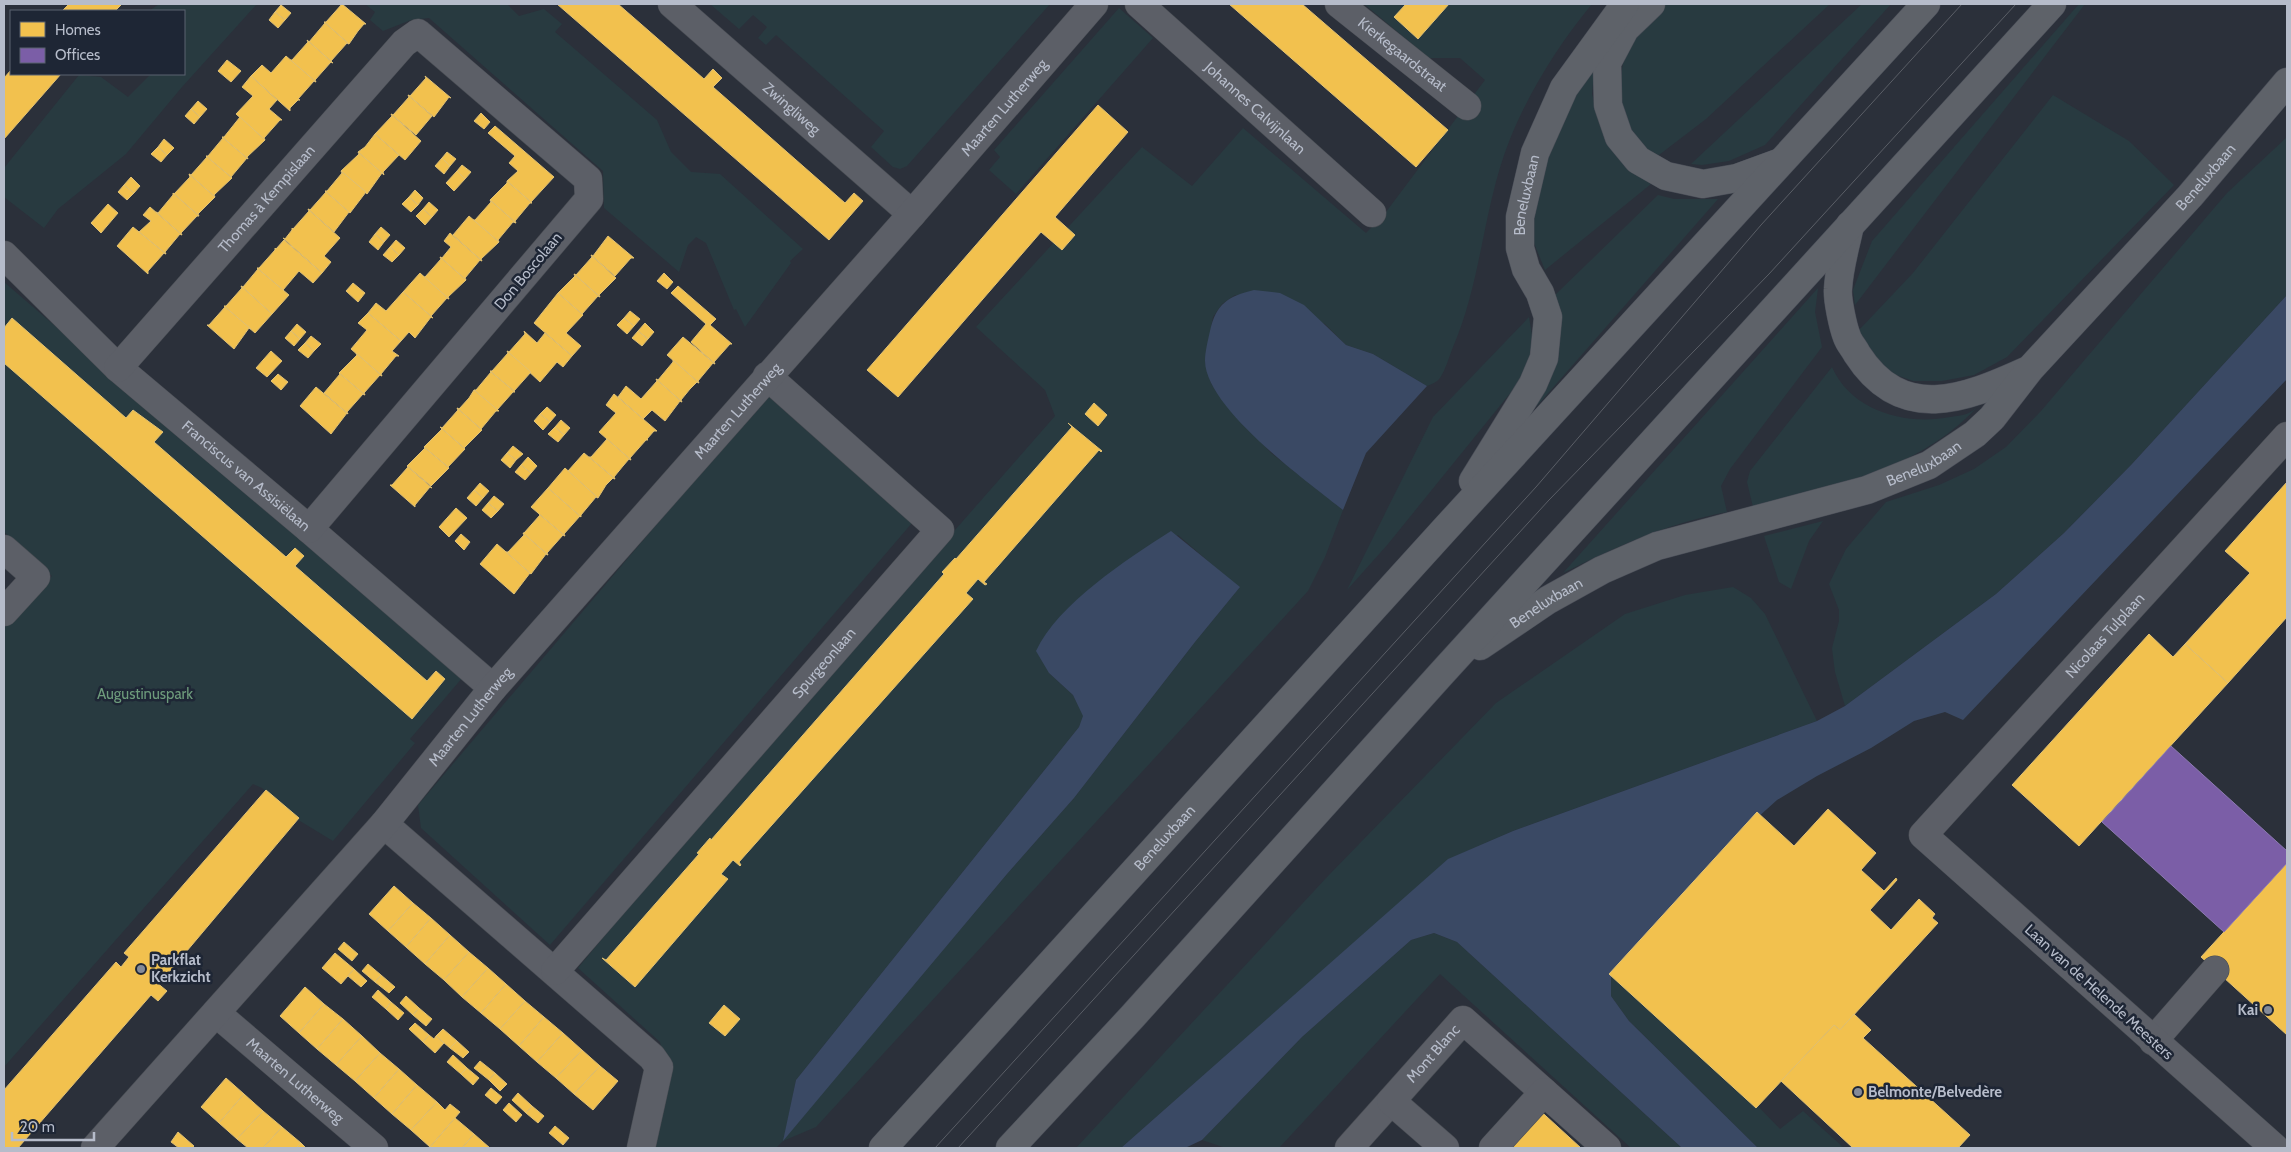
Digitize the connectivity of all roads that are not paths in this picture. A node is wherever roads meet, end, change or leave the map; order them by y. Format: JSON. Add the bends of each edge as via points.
{"nodes":[{"id":1,"x":672,"y":4,"type":"edge"},
{"id":2,"x":1094,"y":4,"type":"edge"},
{"id":3,"x":1139,"y":4,"type":"edge"},
{"id":4,"x":1339,"y":4,"type":"edge"},
{"id":5,"x":1624,"y":4,"type":"edge"},
{"id":6,"x":1651,"y":4,"type":"edge"},
{"id":7,"x":1926,"y":4,"type":"edge"},
{"id":8,"x":2052,"y":4,"type":"edge"},
{"id":9,"x":418,"y":33,"type":"joint"},
{"id":10,"x":2286,"y":82,"type":"edge"},
{"id":11,"x":1467,"y":106,"type":"dead end"},
{"id":12,"x":1782,"y":162,"type":"junction"},
{"id":13,"x":1372,"y":213,"type":"dead end"},
{"id":14,"x":912,"y":214,"type":"junction"},
{"id":15,"x":1850,"y":225,"type":"junction"},
{"id":16,"x":4,"y":256,"type":"edge"},
{"id":17,"x":118,"y":368,"type":"junction"},
{"id":18,"x":2030,"y":369,"type":"junction"},
{"id":19,"x":767,"y":376,"type":"junction"},
{"id":20,"x":2287,"y":436,"type":"edge"},
{"id":21,"x":1446,"y":528,"type":"junction"},
{"id":22,"x":309,"y":529,"type":"junction"},
{"id":23,"x":4,"y":549,"type":"edge"},
{"id":24,"x":4,"y":612,"type":"edge"},
{"id":25,"x":1442,"y":673,"type":"junction"},
{"id":26,"x":493,"y":688,"type":"junction"},
{"id":27,"x":384,"y":824,"type":"junction"},
{"id":28,"x":1923,"y":834,"type":"joint"},
{"id":29,"x":2216,"y":970,"type":"dead end"},
{"id":30,"x":555,"y":971,"type":"junction"},
{"id":31,"x":216,"y":1012,"type":"junction"},
{"id":32,"x":2153,"y":1041,"type":"junction"},
{"id":33,"x":1544,"y":1092,"type":"junction"},
{"id":34,"x":1392,"y":1101,"type":"junction"},
{"id":35,"x":95,"y":1148,"type":"edge"},
{"id":36,"x":374,"y":1148,"type":"edge"},
{"id":37,"x":641,"y":1148,"type":"edge"},
{"id":38,"x":883,"y":1148,"type":"edge"},
{"id":39,"x":1010,"y":1148,"type":"edge"},
{"id":40,"x":1350,"y":1148,"type":"edge"},
{"id":41,"x":1445,"y":1148,"type":"edge"},
{"id":42,"x":1493,"y":1148,"type":"edge"},
{"id":43,"x":1607,"y":1148,"type":"edge"},
{"id":44,"x":2275,"y":1148,"type":"edge"}],
"edges":[{"from":1,"to":14,"type":"street","name":"Zwingliweg"},
{"from":2,"to":14,"type":"street","name":"Maarten Lutherweg"},
{"from":3,"to":13,"type":"street","name":"Johannes Calvijnlaan"},
{"from":4,"to":11,"type":"street","name":"Kierkegaardstraat"},
{"from":5,"to":21,"type":"main road","name":"Beneluxbaan","via":[[1564,88],[1535,153],[1520,218],[1520,248],[1548,317],[1544,358],[1532,384]]},
{"from":6,"to":12,"type":"main road","via":[[1625,29],[1607,63],[1608,105],[1619,137],[1638,160],[1666,176],[1703,184],[1737,178]]},
{"from":7,"to":12,"type":"main road","name":"Beneluxbaan"},
{"from":8,"to":15,"type":"main road","name":"Beneluxbaan"},
{"from":9,"to":17,"type":"street","name":"Thomas à Kempislaan","via":[[404,43]]},
{"from":9,"to":22,"type":"street","name":"Don Boscolaan","via":[[588,179],[589,199]]},
{"from":10,"to":18,"type":"main road","name":"Beneluxbaan","via":[[2190,196]]},
{"from":12,"to":21,"type":"main road","name":"Beneluxbaan"},
{"from":14,"to":19,"type":"street","name":"Maarten Lutherweg"},
{"from":15,"to":18,"type":"main road","via":[[1837,290],[1847,338],[1885,386],[1908,397],[1942,400],[1981,391]]},
{"from":15,"to":25,"type":"main road","name":"Beneluxbaan"},
{"from":16,"to":17,"type":"street","name":"Franciscus van Assisiëlaan"},
{"from":17,"to":22,"type":"street","name":"Franciscus van Assisiëlaan"},
{"from":18,"to":25,"type":"main road","name":"Beneluxbaan","via":[[1992,418],[1975,434],[1929,465],[1867,490],[1648,550],[1602,570],[1548,600]]},
{"from":19,"to":26,"type":"street","name":"Maarten Lutherweg"},
{"from":19,"to":30,"type":"street","name":"Spurgeonlaan","via":[[940,530]]},
{"from":20,"to":28,"type":"street","name":"Nicolaas Tulplaan"},
{"from":21,"to":38,"type":"main road","name":"Beneluxbaan"},
{"from":22,"to":26,"type":"street","name":"Franciscus van Assisiëlaan"},
{"from":23,"to":24,"type":"street","via":[[36,577]]},
{"from":25,"to":39,"type":"main road","name":"Beneluxbaan"},
{"from":26,"to":27,"type":"street","name":"Maarten Lutherweg"},
{"from":27,"to":30,"type":"street"},
{"from":27,"to":31,"type":"street","name":"Maarten Lutherweg"},
{"from":28,"to":32,"type":"street","name":"Laan van de Helende Meesters"},
{"from":29,"to":32,"type":"street"},
{"from":30,"to":37,"type":"street","via":[[652,1057],[659,1067]]},
{"from":31,"to":35,"type":"street","name":"Maarten Lutherweg"},
{"from":31,"to":36,"type":"street","name":"Maarten Lutherweg"},
{"from":32,"to":44,"type":"street","name":"Laan van de Helende Meesters"},
{"from":33,"to":34,"type":"street","name":"Mont Blanc","via":[[1463,1020]]},
{"from":33,"to":42,"type":"street"},
{"from":33,"to":43,"type":"street","name":"Mont Blanc"},
{"from":34,"to":40,"type":"street","name":"Mont Blanc"},
{"from":34,"to":41,"type":"street"}]}
